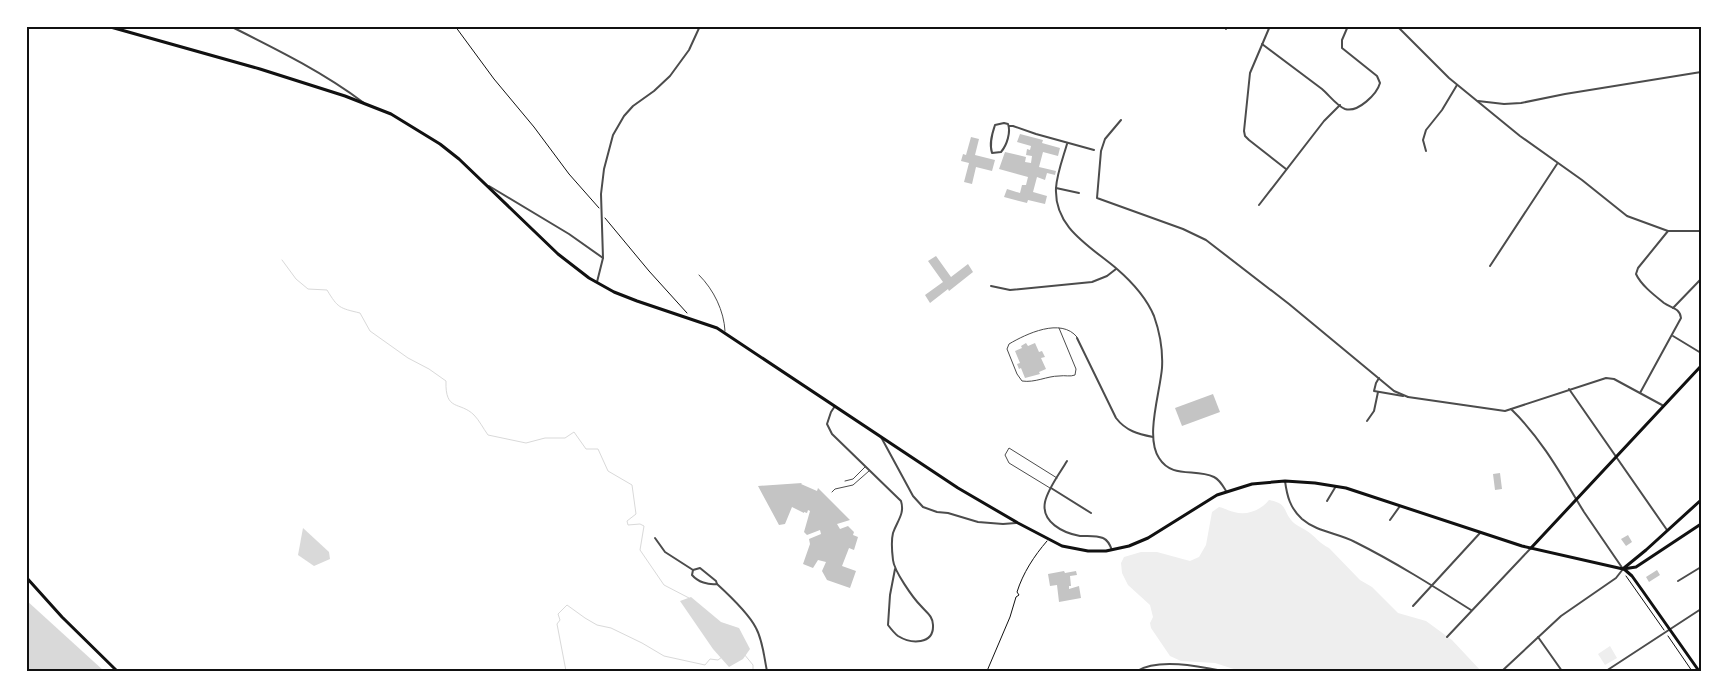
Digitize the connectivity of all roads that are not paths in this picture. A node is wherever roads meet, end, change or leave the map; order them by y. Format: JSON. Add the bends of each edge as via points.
{"nodes":[{"id":1,"x":107,"y":26,"type":"edge"},
{"id":2,"x":230,"y":26,"type":"edge"},
{"id":3,"x":700,"y":26,"type":"edge"},
{"id":4,"x":1270,"y":26,"type":"edge"},
{"id":5,"x":1348,"y":26,"type":"edge"},
{"id":6,"x":1397,"y":26,"type":"edge"},
{"id":7,"x":1262,"y":44,"type":"junction"},
{"id":8,"x":1701,"y":72,"type":"edge"},
{"id":9,"x":1457,"y":85,"type":"junction"},
{"id":10,"x":1478,"y":101,"type":"junction"},
{"id":11,"x":366,"y":104,"type":"junction"},
{"id":12,"x":1340,"y":106,"type":"junction"},
{"id":13,"x":1121,"y":120,"type":"dead end"},
{"id":14,"x":1009,"y":126,"type":"junction"},
{"id":15,"x":1067,"y":144,"type":"junction"},
{"id":16,"x":1094,"y":150,"type":"dead end"},
{"id":17,"x":1426,"y":151,"type":"dead end"},
{"id":18,"x":1558,"y":163,"type":"junction"},
{"id":19,"x":1286,"y":168,"type":"junction"},
{"id":20,"x":489,"y":186,"type":"junction"},
{"id":21,"x":1056,"y":188,"type":"junction"},
{"id":22,"x":1079,"y":193,"type":"dead end"},
{"id":23,"x":1259,"y":205,"type":"dead end"},
{"id":24,"x":1668,"y":231,"type":"junction"},
{"id":25,"x":1701,"y":231,"type":"edge"},
{"id":26,"x":603,"y":258,"type":"junction"},
{"id":27,"x":1490,"y":266,"type":"dead end"},
{"id":28,"x":1116,"y":268,"type":"junction"},
{"id":29,"x":699,"y":275,"type":"dead end"},
{"id":30,"x":1701,"y":279,"type":"edge"},
{"id":31,"x":596,"y":282,"type":"junction"},
{"id":32,"x":991,"y":286,"type":"dead end"},
{"id":33,"x":1673,"y":308,"type":"junction"},
{"id":34,"x":1059,"y":328,"type":"junction"},
{"id":35,"x":725,"y":332,"type":"junction"},
{"id":36,"x":1673,"y":336,"type":"junction"},
{"id":37,"x":1077,"y":338,"type":"joint"},
{"id":38,"x":1701,"y":353,"type":"edge"},
{"id":39,"x":1701,"y":366,"type":"edge"},
{"id":40,"x":1379,"y":378,"type":"junction"},
{"id":41,"x":1569,"y":388,"type":"junction"},
{"id":42,"x":1378,"y":392,"type":"junction"},
{"id":43,"x":1640,"y":393,"type":"junction"},
{"id":44,"x":1408,"y":397,"type":"junction"},
{"id":45,"x":836,"y":405,"type":"junction"},
{"id":46,"x":1663,"y":406,"type":"junction"},
{"id":47,"x":1511,"y":409,"type":"junction"},
{"id":48,"x":1367,"y":421,"type":"dead end"},
{"id":49,"x":880,"y":435,"type":"junction"},
{"id":50,"x":1153,"y":437,"type":"junction"},
{"id":51,"x":1616,"y":457,"type":"junction"},
{"id":52,"x":1067,"y":461,"type":"dead end"},
{"id":53,"x":865,"y":466,"type":"junction"},
{"id":54,"x":869,"y":470,"type":"junction"},
{"id":55,"x":1057,"y":478,"type":"junction"},
{"id":56,"x":845,"y":481,"type":"dead end"},
{"id":57,"x":1285,"y":481,"type":"junction"},
{"id":58,"x":1336,"y":486,"type":"junction"},
{"id":59,"x":1051,"y":488,"type":"junction"},
{"id":60,"x":1226,"y":491,"type":"junction"},
{"id":61,"x":832,"y":492,"type":"dead end"},
{"id":62,"x":1577,"y":498,"type":"junction"},
{"id":63,"x":1701,"y":500,"type":"edge"},
{"id":64,"x":1327,"y":501,"type":"dead end"},
{"id":65,"x":1400,"y":506,"type":"junction"},
{"id":66,"x":1091,"y":513,"type":"dead end"},
{"id":67,"x":1390,"y":520,"type":"dead end"},
{"id":68,"x":1018,"y":522,"type":"junction"},
{"id":69,"x":1701,"y":524,"type":"edge"},
{"id":70,"x":1667,"y":530,"type":"junction"},
{"id":71,"x":1481,"y":532,"type":"junction"},
{"id":72,"x":655,"y":538,"type":"dead end"},
{"id":73,"x":1531,"y":548,"type":"junction"},
{"id":74,"x":1112,"y":550,"type":"junction"},
{"id":75,"x":1701,"y":567,"type":"edge"},
{"id":76,"x":895,"y":569,"type":"junction"},
{"id":77,"x":1623,"y":569,"type":"junction"},
{"id":78,"x":693,"y":570,"type":"junction"},
{"id":79,"x":26,"y":577,"type":"edge"},
{"id":80,"x":1678,"y":581,"type":"dead end"},
{"id":81,"x":716,"y":584,"type":"junction"},
{"id":82,"x":1432,"y":585,"type":"junction"},
{"id":83,"x":1413,"y":606,"type":"dead end"},
{"id":84,"x":1701,"y":609,"type":"edge"},
{"id":85,"x":1471,"y":610,"type":"junction"},
{"id":86,"x":1670,"y":629,"type":"junction"},
{"id":87,"x":1446,"y":637,"type":"dead end"},
{"id":88,"x":1538,"y":637,"type":"junction"},
{"id":89,"x":117,"y":671,"type":"edge"},
{"id":90,"x":767,"y":671,"type":"edge"},
{"id":91,"x":1137,"y":671,"type":"edge"},
{"id":92,"x":1222,"y":671,"type":"edge"},
{"id":93,"x":1502,"y":671,"type":"edge"},
{"id":94,"x":1562,"y":671,"type":"edge"},
{"id":95,"x":1606,"y":671,"type":"edge"},
{"id":96,"x":1699,"y":671,"type":"edge"}],
"edges":[{"from":1,"to":11,"type":"main road"},
{"from":2,"to":11,"type":"street","via":[[326,76]]},
{"from":3,"to":26,"type":"street","via":[[689,50],[670,76],[633,106],[619,123],[604,169],[601,212]]},
{"from":4,"to":7,"type":"street"},
{"from":5,"to":12,"type":"street","via":[[1342,48],[1377,76],[1380,83],[1359,108]]},
{"from":6,"to":9,"type":"street"},
{"from":7,"to":12,"type":"street"},
{"from":7,"to":19,"type":"street","via":[[1250,73],[1244,134]]},
{"from":8,"to":10,"type":"street","via":[[1521,103]]},
{"from":9,"to":10,"type":"street"},
{"from":9,"to":17,"type":"street","via":[[1426,130],[1423,140]]},
{"from":10,"to":18,"type":"street"},
{"from":11,"to":20,"type":"main road","via":[[391,114],[440,144]]},
{"from":12,"to":19,"type":"street"},
{"from":13,"to":40,"type":"street","via":[[1105,139],[1101,151],[1097,198],[1206,240]]},
{"from":14,"to":14,"type":"street","via":[[1004,123],[996,125],[991,142],[992,153],[1004,149]]},
{"from":14,"to":15,"type":"street"},
{"from":15,"to":16,"type":"street"},
{"from":15,"to":21,"type":"street"},
{"from":18,"to":24,"type":"street","via":[[1627,216]]},
{"from":18,"to":27,"type":"street"},
{"from":19,"to":23,"type":"street"},
{"from":20,"to":26,"type":"street","via":[[570,234]]},
{"from":20,"to":31,"type":"main road","via":[[558,254]]},
{"from":21,"to":22,"type":"street"},
{"from":21,"to":28,"type":"street","via":[[1063,219],[1074,235]]},
{"from":24,"to":25,"type":"street"},
{"from":24,"to":33,"type":"street","via":[[1636,274],[1642,284]]},
{"from":26,"to":31,"type":"street"},
{"from":28,"to":32,"type":"street","via":[[1092,282],[1010,290]]},
{"from":28,"to":50,"type":"street","via":[[1136,287],[1149,306],[1161,343],[1162,367]]},
{"from":29,"to":35,"type":"lane","via":[[719,305]]},
{"from":30,"to":33,"type":"street"},
{"from":31,"to":35,"type":"main road","via":[[629,298]]},
{"from":33,"to":36,"type":"street","via":[[1681,318]]},
{"from":34,"to":34,"type":"lane","via":[[1036,331],[1007,346],[1022,381],[1075,375],[1076,369]]},
{"from":34,"to":37,"type":"lane","via":[[1070,330]]},
{"from":35,"to":45,"type":"main road"},
{"from":36,"to":38,"type":"street"},
{"from":36,"to":43,"type":"street"},
{"from":37,"to":50,"type":"street","via":[[1116,418],[1127,429]]},
{"from":39,"to":46,"type":"main road"},
{"from":40,"to":42,"type":"street","via":[[1374,391]]},
{"from":40,"to":44,"type":"street","via":[[1394,391]]},
{"from":41,"to":43,"type":"street","via":[[1606,378]]},
{"from":41,"to":47,"type":"street"},
{"from":41,"to":51,"type":"street"},
{"from":42,"to":44,"type":"street"},
{"from":42,"to":48,"type":"street","via":[[1374,410]]},
{"from":43,"to":46,"type":"street"},
{"from":44,"to":47,"type":"street","via":[[1496,410]]},
{"from":45,"to":49,"type":"main road"},
{"from":45,"to":53,"type":"street","via":[[828,418],[828,429]]},
{"from":46,"to":51,"type":"main road"},
{"from":47,"to":62,"type":"street","via":[[1544,447]]},
{"from":49,"to":68,"type":"main road","via":[[958,488]]},
{"from":49,"to":68,"type":"street","via":[[922,507],[978,522]]},
{"from":50,"to":60,"type":"street","via":[[1156,452],[1164,465],[1171,470],[1212,476]]},
{"from":51,"to":62,"type":"main road"},
{"from":51,"to":70,"type":"street"},
{"from":52,"to":55,"type":"street"},
{"from":53,"to":54,"type":"street"},
{"from":53,"to":56,"type":"lane","via":[[853,479]]},
{"from":54,"to":61,"type":"lane","via":[[854,485]]},
{"from":54,"to":76,"type":"street","via":[[901,501],[903,507],[892,537]]},
{"from":55,"to":59,"type":"street"},
{"from":55,"to":59,"type":"lane","via":[[1009,448],[1006,453],[1009,463]]},
{"from":57,"to":58,"type":"main road"},
{"from":57,"to":60,"type":"main road","via":[[1252,484]]},
{"from":57,"to":82,"type":"street","via":[[1289,501],[1304,520],[1354,542]]},
{"from":58,"to":64,"type":"street"},
{"from":58,"to":65,"type":"main road"},
{"from":59,"to":66,"type":"street"},
{"from":59,"to":74,"type":"street","via":[[1045,508],[1054,525],[1078,535],[1102,537]]},
{"from":60,"to":74,"type":"main road","via":[[1148,538]]},
{"from":62,"to":73,"type":"main road"},
{"from":62,"to":77,"type":"street"},
{"from":63,"to":70,"type":"main road"},
{"from":65,"to":67,"type":"street"},
{"from":65,"to":71,"type":"main road"},
{"from":68,"to":74,"type":"main road","via":[[1062,546],[1083,551]]},
{"from":69,"to":77,"type":"main road","via":[[1636,567]]},
{"from":70,"to":77,"type":"main road"},
{"from":71,"to":73,"type":"main road"},
{"from":71,"to":82,"type":"street"},
{"from":72,"to":78,"type":"street","via":[[665,552]]},
{"from":73,"to":77,"type":"main road"},
{"from":73,"to":85,"type":"street"},
{"from":75,"to":80,"type":"street"},
{"from":76,"to":76,"type":"street","via":[[888,625],[897,636],[912,642],[924,641],[932,633],[933,623]]},
{"from":77,"to":86,"type":"main road","via":[[1632,576]]},
{"from":77,"to":88,"type":"street","via":[[1616,578],[1561,616]]},
{"from":78,"to":81,"type":"street","via":[[700,568]]},
{"from":78,"to":81,"type":"street","via":[[694,578]]},
{"from":79,"to":89,"type":"main road"},
{"from":81,"to":90,"type":"street","via":[[755,626]]},
{"from":82,"to":83,"type":"street"},
{"from":82,"to":85,"type":"street"},
{"from":84,"to":86,"type":"street"},
{"from":85,"to":87,"type":"street"},
{"from":86,"to":95,"type":"street"},
{"from":86,"to":96,"type":"main road"},
{"from":88,"to":93,"type":"street"},
{"from":88,"to":94,"type":"street"},
{"from":91,"to":92,"type":"street","via":[[1162,663]]}]}
